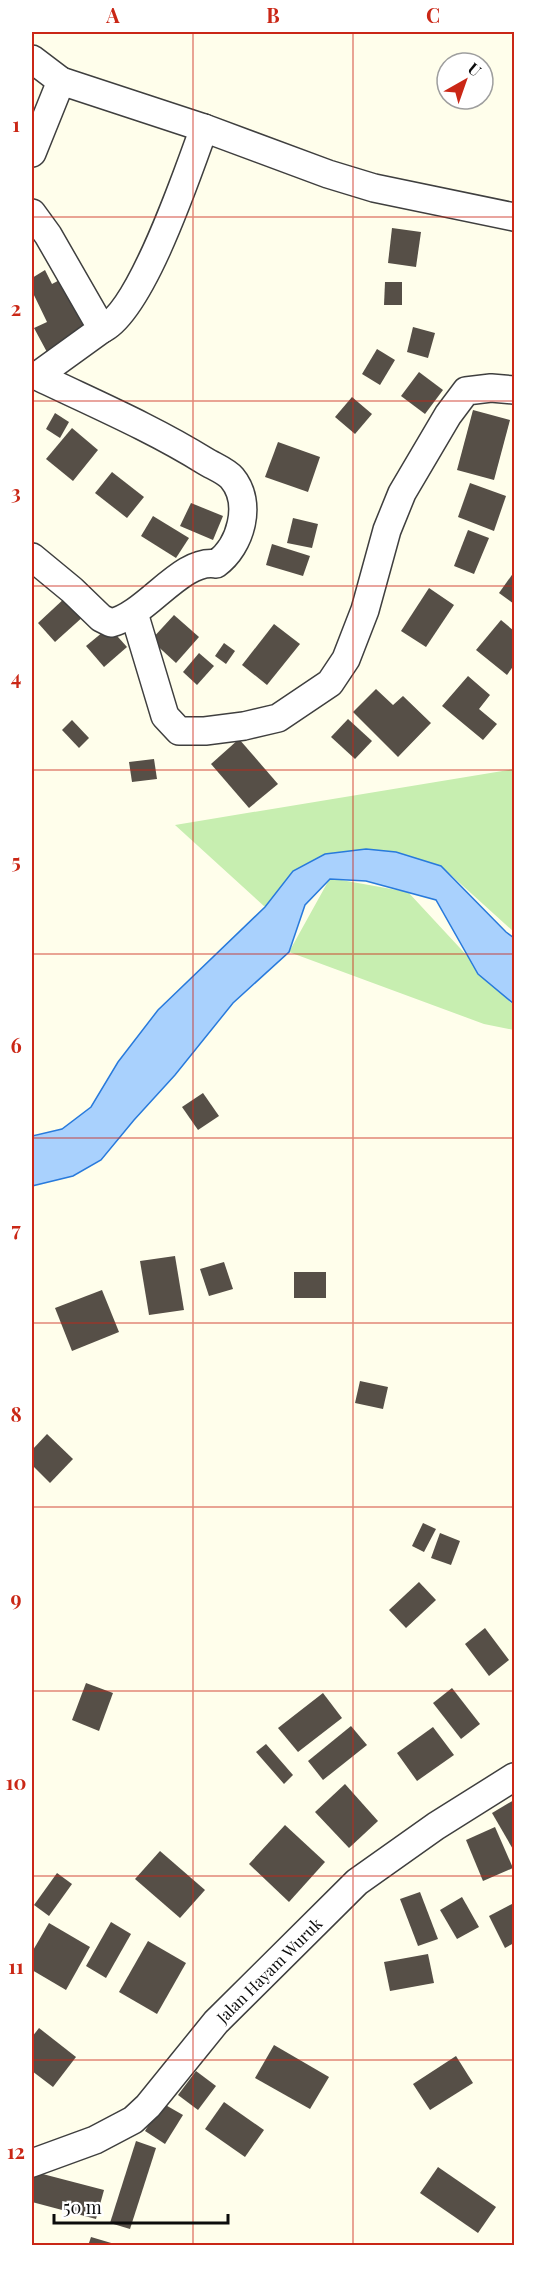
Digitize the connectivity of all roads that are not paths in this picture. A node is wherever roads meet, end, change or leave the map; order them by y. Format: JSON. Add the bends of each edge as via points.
{"nodes":[{"id":1,"x":32,"y":59,"type":"edge"},
{"id":2,"x":61,"y":81,"type":"junction"},
{"id":3,"x":204,"y":128,"type":"junction"},
{"id":4,"x":32,"y":153,"type":"edge"},
{"id":5,"x":32,"y":213,"type":"edge"},
{"id":6,"x":514,"y":217,"type":"edge"},
{"id":7,"x":102,"y":329,"type":"junction"},
{"id":8,"x":34,"y":381,"type":"edge"},
{"id":9,"x":514,"y":390,"type":"edge"},
{"id":10,"x":32,"y":557,"type":"edge"},
{"id":11,"x":134,"y":613,"type":"junction"},
{"id":12,"x":514,"y":1777,"type":"edge"},
{"id":13,"x":32,"y":2163,"type":"edge"}],
"edges":[{"from":1,"to":2,"type":"street"},
{"from":2,"to":3,"type":"street"},
{"from":2,"to":4,"type":"street"},
{"from":3,"to":6,"type":"street","via":[[374,188]]},
{"from":3,"to":7,"type":"street","via":[[165,231],[138,286],[112,325]]},
{"from":5,"to":7,"type":"street"},
{"from":7,"to":8,"type":"street"},
{"from":8,"to":11,"type":"street","via":[[184,448],[232,478],[243,501],[242,524],[226,557],[216,564],[206,562],[186,572]]},
{"from":9,"to":11,"type":"street","via":[[466,391],[448,415],[402,493],[346,659],[330,683],[278,718],[244,726],[179,731],[165,716]]},
{"from":10,"to":11,"type":"street","via":[[111,624]]},
{"from":12,"to":13,"type":"street","name":"Jalan Hayam Wuruk","via":[[357,1882],[216,2022],[133,2121]]}]}
